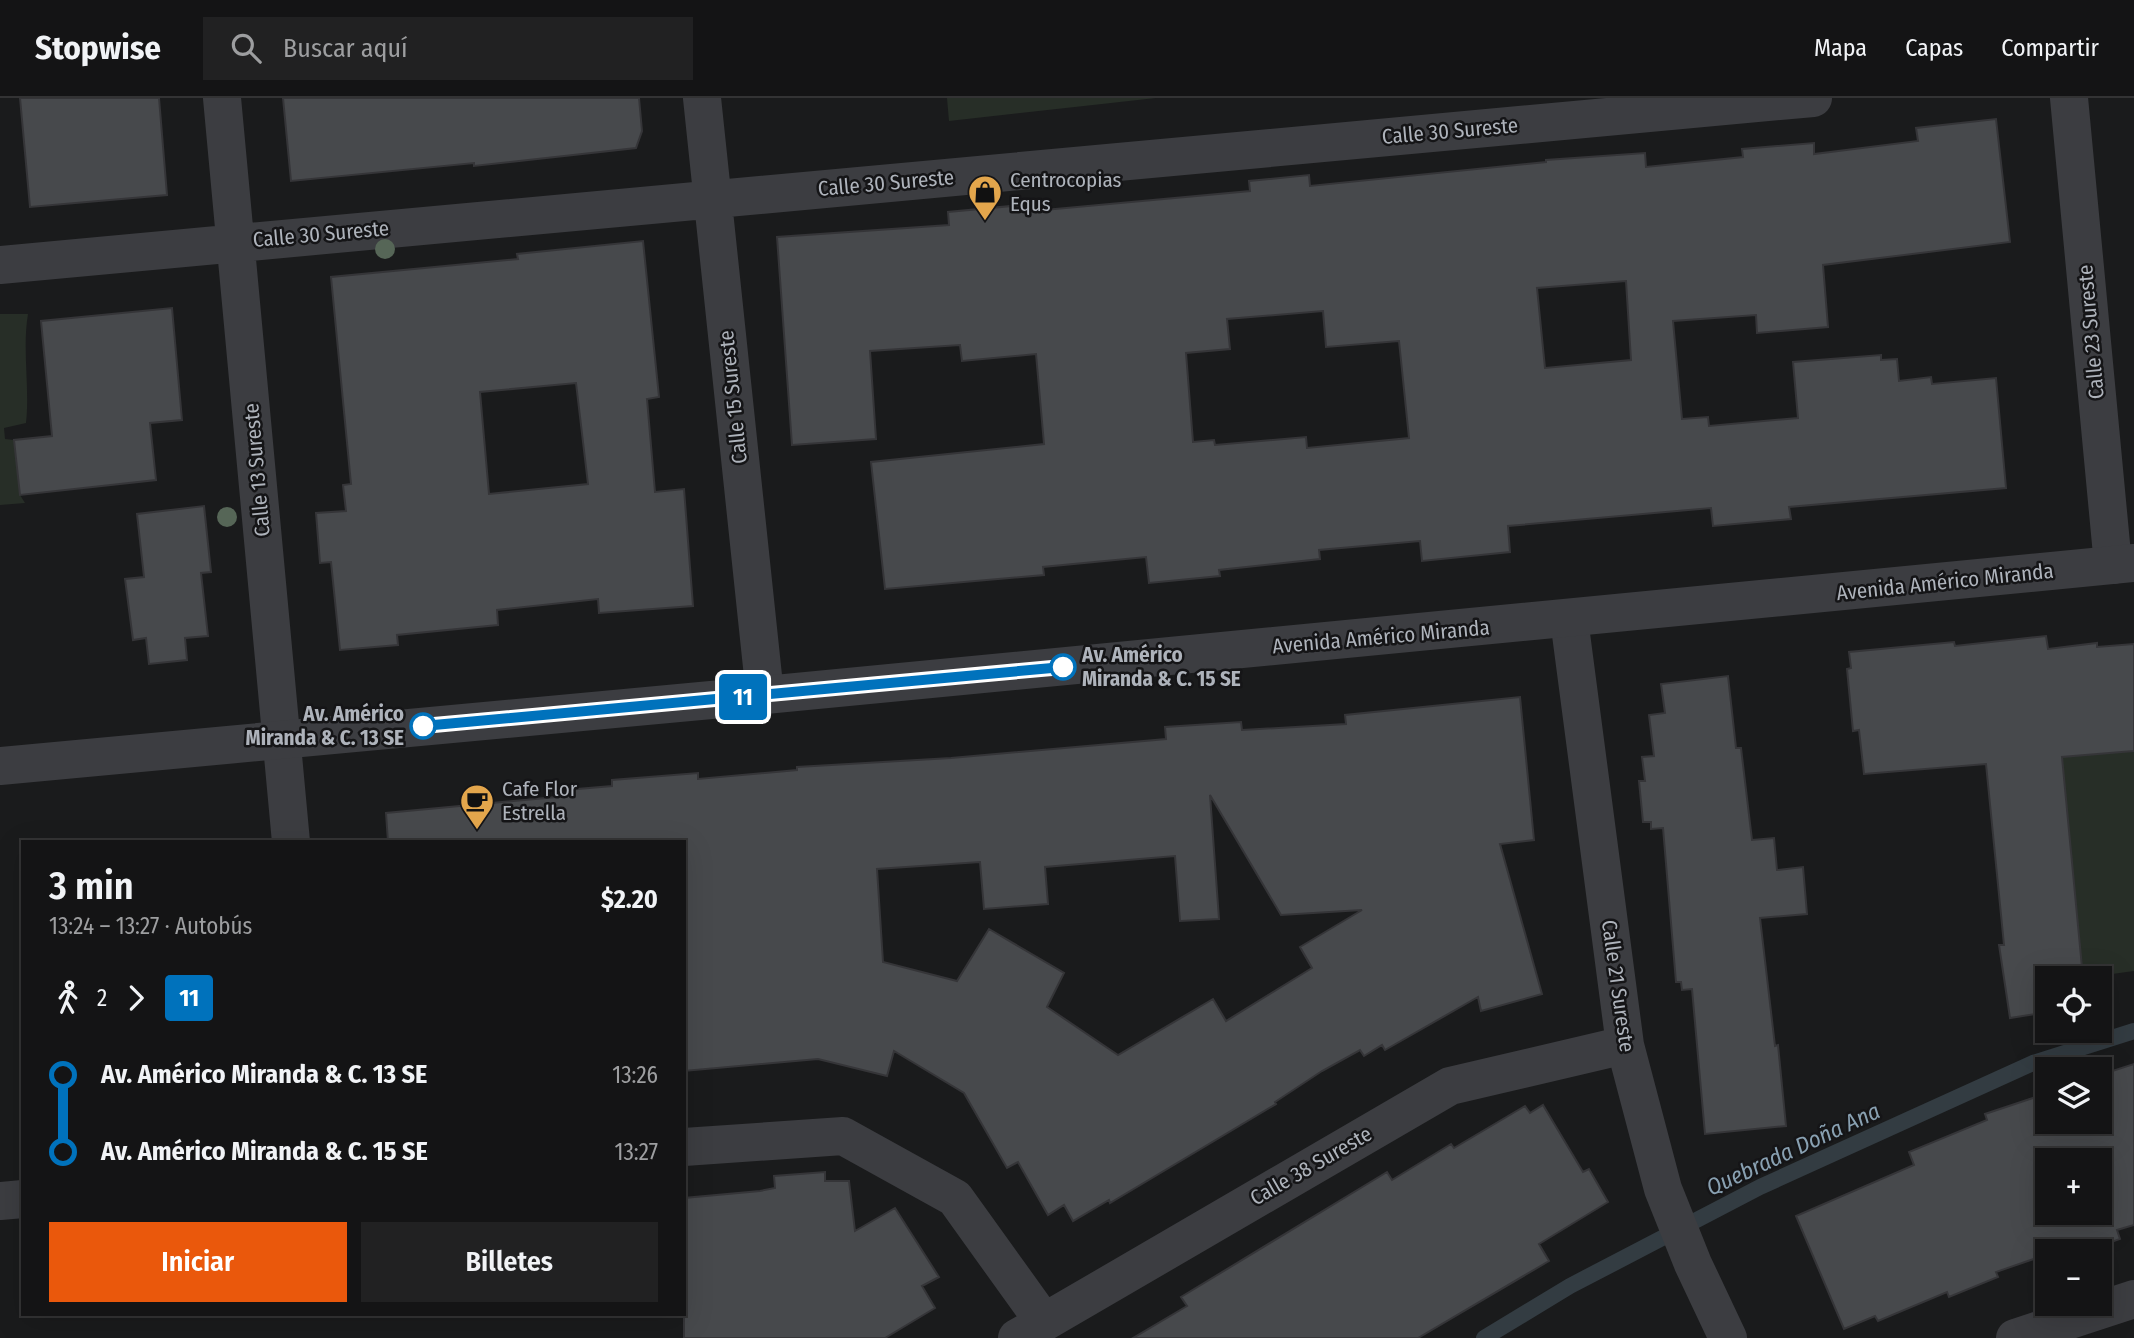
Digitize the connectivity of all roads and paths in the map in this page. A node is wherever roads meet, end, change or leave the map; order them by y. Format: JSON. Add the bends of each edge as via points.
{"nodes":[{"id":1,"x":222,"y":98,"type":"edge"},
{"id":2,"x":702,"y":98,"type":"edge"},
{"id":3,"x":1813,"y":98,"type":"edge"},
{"id":4,"x":2069,"y":98,"type":"edge"},
{"id":5,"x":712,"y":199,"type":"junction"},
{"id":6,"x":236,"y":242,"type":"junction"},
{"id":7,"x":0,"y":265,"type":"edge"},
{"id":8,"x":2123,"y":564,"type":"edge"},
{"id":9,"x":1569,"y":619,"type":"junction"},
{"id":10,"x":765,"y":695,"type":"junction"},
{"id":11,"x":281,"y":739,"type":"junction"},
{"id":12,"x":0,"y":766,"type":"edge"},
{"id":13,"x":291,"y":840,"type":"edge"},
{"id":14,"x":1625,"y":1045,"type":"junction"},
{"id":15,"x":686,"y":1147,"type":"edge"},
{"id":16,"x":21,"y":1199,"type":"edge"},
{"id":17,"x":0,"y":1201,"type":"edge"},
{"id":18,"x":2134,"y":1299,"type":"edge"},
{"id":19,"x":1030,"y":1330,"type":"edge"},
{"id":20,"x":1728,"y":1338,"type":"edge"},
{"id":21,"x":2015,"y":1338,"type":"edge"}],
"edges":[{"from":1,"to":6,"type":"street","name":"Calle 13 Sureste"},
{"from":2,"to":5,"type":"street","name":"Calle 15 Sureste"},
{"from":3,"to":5,"type":"street","name":"Calle 30 Sureste"},
{"from":4,"to":8,"type":"street","name":"Calle 23 Sureste"},
{"from":5,"to":6,"type":"street","name":"Calle 30 Sureste"},
{"from":5,"to":10,"type":"street","name":"Calle 15 Sureste"},
{"from":6,"to":7,"type":"street","name":"Calle 30 Sureste"},
{"from":6,"to":11,"type":"street","name":"Calle 13 Sureste"},
{"from":8,"to":9,"type":"street","name":"Avenida Américo Miranda"},
{"from":9,"to":10,"type":"street","name":"Avenida Américo Miranda"},
{"from":9,"to":14,"type":"street","name":"Calle 21 Sureste"},
{"from":10,"to":11,"type":"street","name":"Avenida Américo Miranda"},
{"from":11,"to":12,"type":"street","name":"Avenida Américo Miranda"},
{"from":11,"to":13,"type":"street","name":"Calle 13 Sureste"},
{"from":14,"to":19,"type":"street","name":"Calle 38 Sureste","via":[[1450,1086]]},
{"from":14,"to":20,"type":"street","name":"Calle 21 Sureste","via":[[1663,1189]]},
{"from":15,"to":19,"type":"street","via":[[842,1136],[955,1198]]},
{"from":16,"to":17,"type":"street"},
{"from":18,"to":21,"type":"street"}]}
